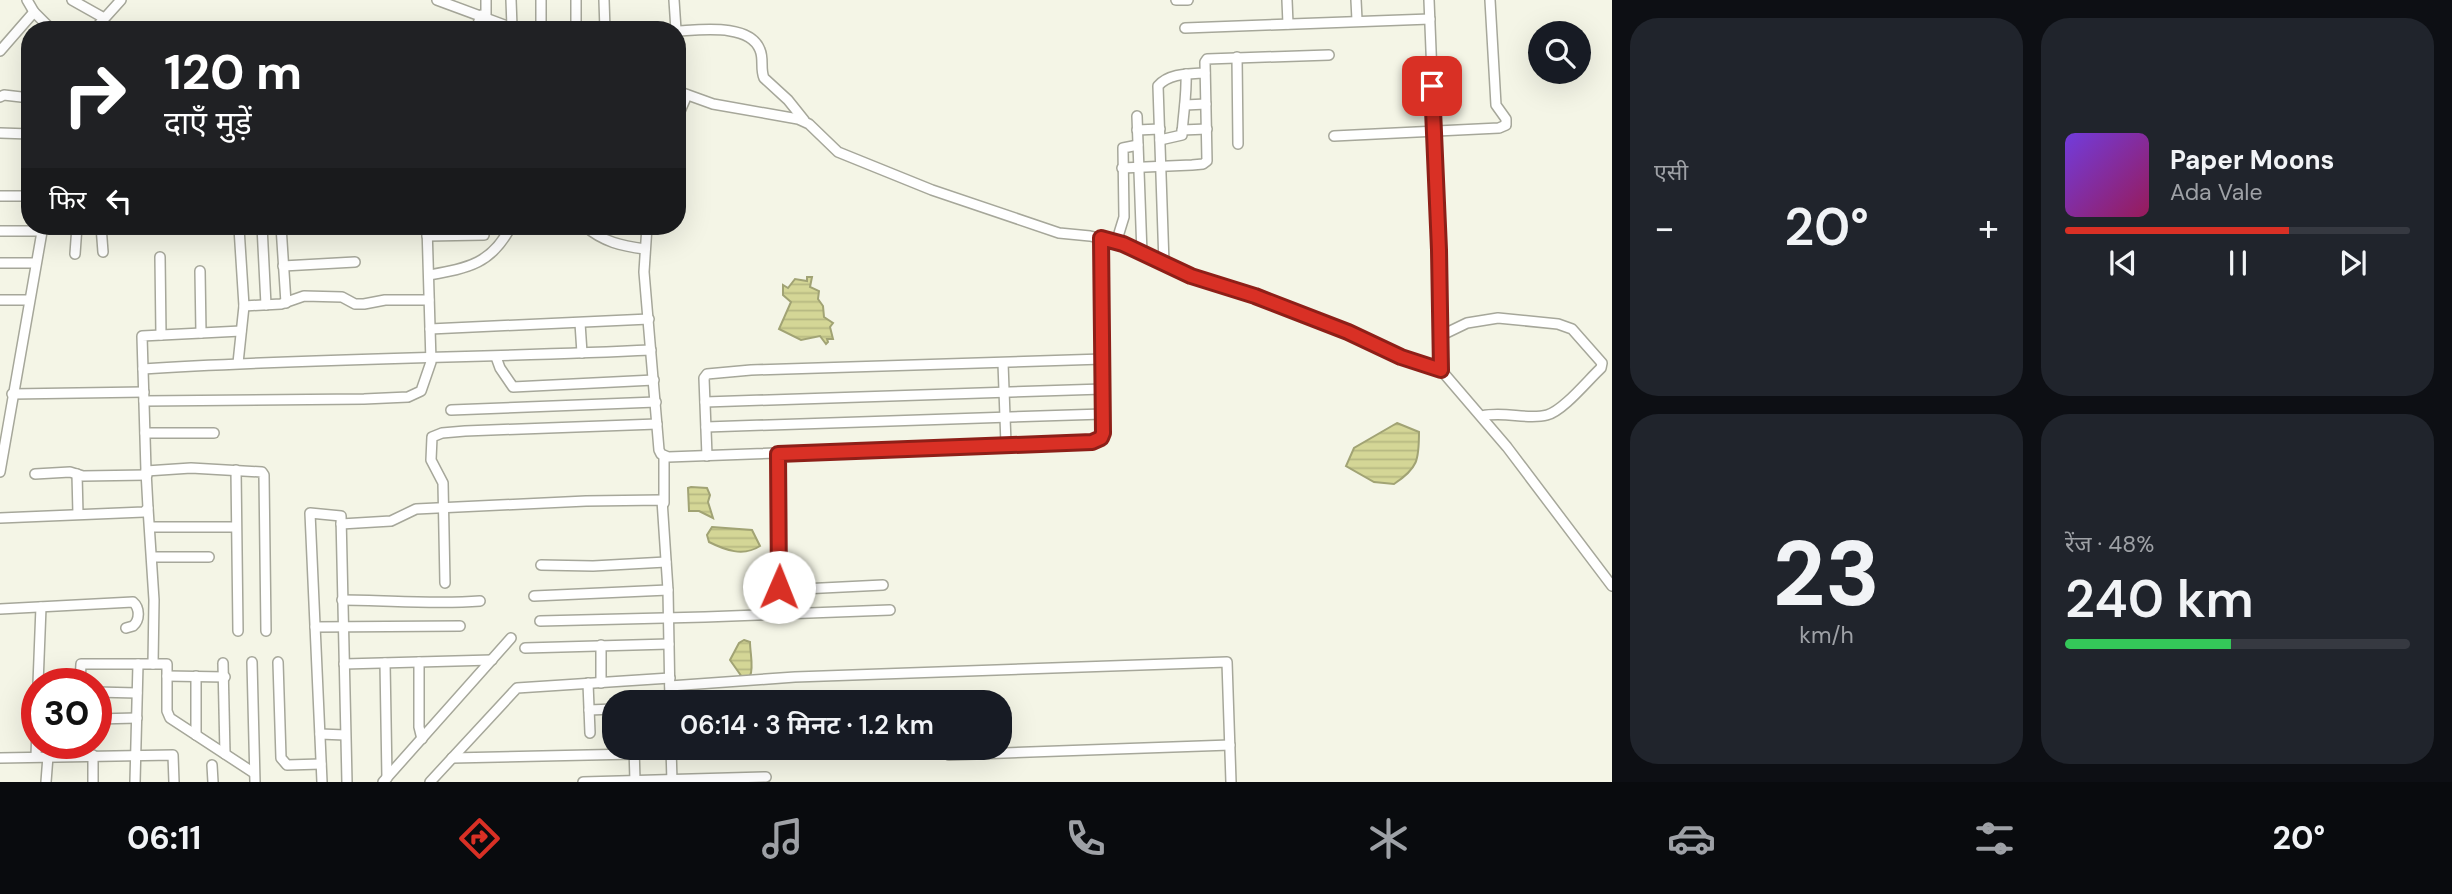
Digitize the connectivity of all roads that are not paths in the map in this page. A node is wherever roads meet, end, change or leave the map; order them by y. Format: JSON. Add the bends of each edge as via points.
{"nodes":[{"id":1,"x":27,"y":0,"type":"edge"},
{"id":2,"x":72,"y":0,"type":"edge"},
{"id":3,"x":121,"y":0,"type":"edge"},
{"id":4,"x":437,"y":0,"type":"edge"},
{"id":5,"x":486,"y":0,"type":"edge"},
{"id":6,"x":511,"y":0,"type":"edge"},
{"id":7,"x":541,"y":0,"type":"edge"},
{"id":8,"x":576,"y":0,"type":"edge"},
{"id":9,"x":604,"y":0,"type":"edge"},
{"id":10,"x":674,"y":0,"type":"edge"},
{"id":11,"x":1188,"y":0,"type":"edge"},
{"id":12,"x":1287,"y":0,"type":"edge"},
{"id":13,"x":1356,"y":0,"type":"edge"},
{"id":14,"x":1429,"y":0,"type":"edge"},
{"id":15,"x":1490,"y":0,"type":"edge"},
{"id":16,"x":1177,"y":1,"type":"edge"},
{"id":17,"x":465,"y":5,"type":"edge"},
{"id":18,"x":34,"y":12,"type":"junction"},
{"id":19,"x":483,"y":16,"type":"junction"},
{"id":20,"x":104,"y":18,"type":"junction"},
{"id":21,"x":1430,"y":19,"type":"junction"},
{"id":22,"x":1357,"y":20,"type":"junction"},
{"id":23,"x":26,"y":21,"type":"edge"},
{"id":24,"x":43,"y":21,"type":"edge"},
{"id":25,"x":102,"y":21,"type":"edge"},
{"id":26,"x":480,"y":21,"type":"edge"},
{"id":27,"x":495,"y":21,"type":"edge"},
{"id":28,"x":514,"y":21,"type":"edge"},
{"id":29,"x":541,"y":21,"type":"edge"},
{"id":30,"x":576,"y":21,"type":"edge"},
{"id":31,"x":605,"y":21,"type":"edge"},
{"id":32,"x":676,"y":21,"type":"edge"},
{"id":33,"x":1288,"y":24,"type":"junction"},
{"id":34,"x":21,"y":27,"type":"edge"},
{"id":35,"x":1185,"y":28,"type":"dead end"},
{"id":36,"x":686,"y":30,"type":"edge"},
{"id":37,"x":0,"y":51,"type":"edge"},
{"id":38,"x":1329,"y":55,"type":"dead end"},
{"id":39,"x":1237,"y":57,"type":"junction"},
{"id":40,"x":1205,"y":73,"type":"junction"},
{"id":41,"x":1186,"y":74,"type":"junction"},
{"id":42,"x":687,"y":95,"type":"edge"},
{"id":43,"x":0,"y":97,"type":"edge"},
{"id":44,"x":21,"y":97,"type":"edge"},
{"id":45,"x":1206,"y":104,"type":"junction"},
{"id":46,"x":1185,"y":105,"type":"junction"},
{"id":47,"x":1137,"y":116,"type":"dead end"},
{"id":48,"x":805,"y":122,"type":"junction"},
{"id":49,"x":1160,"y":129,"type":"junction"},
{"id":50,"x":1207,"y":129,"type":"junction"},
{"id":51,"x":1137,"y":130,"type":"junction"},
{"id":52,"x":1182,"y":130,"type":"junction"},
{"id":53,"x":1434,"y":132,"type":"junction"},
{"id":54,"x":0,"y":133,"type":"edge"},
{"id":55,"x":21,"y":134,"type":"edge"},
{"id":56,"x":1334,"y":136,"type":"dead end"},
{"id":57,"x":1160,"y":140,"type":"junction"},
{"id":58,"x":1238,"y":144,"type":"dead end"},
{"id":59,"x":1138,"y":145,"type":"junction"},
{"id":60,"x":1161,"y":166,"type":"junction"},
{"id":61,"x":1139,"y":167,"type":"junction"},
{"id":62,"x":1122,"y":168,"type":"junction"},
{"id":63,"x":0,"y":196,"type":"edge"},
{"id":64,"x":21,"y":196,"type":"edge"},
{"id":65,"x":21,"y":230,"type":"edge"},
{"id":66,"x":0,"y":231,"type":"edge"},
{"id":67,"x":41,"y":235,"type":"edge"},
{"id":68,"x":76,"y":235,"type":"edge"},
{"id":69,"x":102,"y":235,"type":"edge"},
{"id":70,"x":239,"y":235,"type":"edge"},
{"id":71,"x":262,"y":235,"type":"edge"},
{"id":72,"x":281,"y":235,"type":"edge"},
{"id":73,"x":427,"y":235,"type":"edge"},
{"id":74,"x":506,"y":235,"type":"edge"},
{"id":75,"x":598,"y":235,"type":"edge"},
{"id":76,"x":646,"y":235,"type":"edge"},
{"id":77,"x":1101,"y":238,"type":"junction"},
{"id":78,"x":1116,"y":243,"type":"junction"},
{"id":79,"x":645,"y":248,"type":"junction"},
{"id":80,"x":103,"y":252,"type":"dead end"},
{"id":81,"x":75,"y":254,"type":"dead end"},
{"id":82,"x":1142,"y":254,"type":"junction"},
{"id":83,"x":160,"y":257,"type":"dead end"},
{"id":84,"x":0,"y":262,"type":"edge"},
{"id":85,"x":355,"y":262,"type":"dead end"},
{"id":86,"x":35,"y":263,"type":"junction"},
{"id":87,"x":1164,"y":264,"type":"junction"},
{"id":88,"x":283,"y":267,"type":"junction"},
{"id":89,"x":200,"y":271,"type":"dead end"},
{"id":90,"x":429,"y":275,"type":"junction"},
{"id":91,"x":0,"y":300,"type":"edge"},
{"id":92,"x":29,"y":300,"type":"junction"},
{"id":93,"x":429,"y":300,"type":"junction"},
{"id":94,"x":286,"y":303,"type":"junction"},
{"id":95,"x":244,"y":306,"type":"junction"},
{"id":96,"x":266,"y":306,"type":"junction"},
{"id":97,"x":649,"y":320,"type":"junction"},
{"id":98,"x":580,"y":323,"type":"junction"},
{"id":99,"x":430,"y":329,"type":"junction"},
{"id":100,"x":241,"y":331,"type":"junction"},
{"id":101,"x":201,"y":333,"type":"junction"},
{"id":102,"x":161,"y":335,"type":"junction"},
{"id":103,"x":1440,"y":336,"type":"junction"},
{"id":104,"x":651,"y":350,"type":"junction"},
{"id":105,"x":582,"y":353,"type":"junction"},
{"id":106,"x":430,"y":356,"type":"junction"},
{"id":107,"x":496,"y":357,"type":"junction"},
{"id":108,"x":1103,"y":359,"type":"junction"},
{"id":109,"x":238,"y":363,"type":"junction"},
{"id":110,"x":1003,"y":363,"type":"junction"},
{"id":111,"x":1607,"y":365,"type":"edge"},
{"id":112,"x":143,"y":369,"type":"junction"},
{"id":113,"x":1441,"y":370,"type":"junction"},
{"id":114,"x":654,"y":380,"type":"junction"},
{"id":115,"x":1103,"y":389,"type":"junction"},
{"id":116,"x":1005,"y":393,"type":"junction"},
{"id":117,"x":12,"y":394,"type":"junction"},
{"id":118,"x":144,"y":396,"type":"junction"},
{"id":119,"x":656,"y":402,"type":"junction"},
{"id":120,"x":705,"y":402,"type":"junction"},
{"id":121,"x":451,"y":410,"type":"dead end"},
{"id":122,"x":1103,"y":414,"type":"junction"},
{"id":123,"x":1482,"y":416,"type":"junction"},
{"id":124,"x":1005,"y":417,"type":"junction"},
{"id":125,"x":657,"y":424,"type":"junction"},
{"id":126,"x":706,"y":427,"type":"junction"},
{"id":127,"x":145,"y":433,"type":"junction"},
{"id":128,"x":214,"y":433,"type":"dead end"},
{"id":129,"x":1006,"y":444,"type":"junction"},
{"id":130,"x":778,"y":454,"type":"junction"},
{"id":131,"x":664,"y":456,"type":"junction"},
{"id":132,"x":707,"y":456,"type":"junction"},
{"id":133,"x":236,"y":470,"type":"junction"},
{"id":134,"x":0,"y":472,"type":"edge"},
{"id":135,"x":146,"y":473,"type":"junction"},
{"id":136,"x":35,"y":474,"type":"dead end"},
{"id":137,"x":76,"y":474,"type":"junction"},
{"id":138,"x":664,"y":503,"type":"junction"},
{"id":139,"x":148,"y":508,"type":"junction"},
{"id":140,"x":444,"y":509,"type":"junction"},
{"id":141,"x":78,"y":514,"type":"junction"},
{"id":142,"x":0,"y":517,"type":"edge"},
{"id":143,"x":341,"y":524,"type":"junction"},
{"id":144,"x":150,"y":527,"type":"junction"},
{"id":145,"x":236,"y":527,"type":"junction"},
{"id":146,"x":152,"y":557,"type":"junction"},
{"id":147,"x":209,"y":557,"type":"dead end"},
{"id":148,"x":666,"y":562,"type":"junction"},
{"id":149,"x":541,"y":565,"type":"dead end"},
{"id":150,"x":445,"y":583,"type":"dead end"},
{"id":151,"x":883,"y":585,"type":"dead end"},
{"id":152,"x":1612,"y":586,"type":"edge"},
{"id":153,"x":668,"y":590,"type":"junction"},
{"id":154,"x":534,"y":596,"type":"dead end"},
{"id":155,"x":342,"y":600,"type":"junction"},
{"id":156,"x":480,"y":601,"type":"dead end"},
{"id":157,"x":41,"y":607,"type":"junction"},
{"id":158,"x":0,"y":609,"type":"edge"},
{"id":159,"x":890,"y":610,"type":"dead end"},
{"id":160,"x":669,"y":617,"type":"junction"},
{"id":161,"x":540,"y":621,"type":"dead end"},
{"id":162,"x":343,"y":626,"type":"junction"},
{"id":163,"x":460,"y":626,"type":"dead end"},
{"id":164,"x":315,"y":627,"type":"junction"},
{"id":165,"x":126,"y":628,"type":"dead end"},
{"id":166,"x":238,"y":631,"type":"dead end"},
{"id":167,"x":267,"y":631,"type":"dead end"},
{"id":168,"x":511,"y":638,"type":"dead end"},
{"id":169,"x":669,"y":644,"type":"junction"},
{"id":170,"x":601,"y":645,"type":"junction"},
{"id":171,"x":526,"y":648,"type":"dead end"},
{"id":172,"x":492,"y":660,"type":"junction"},
{"id":173,"x":252,"y":662,"type":"dead end"},
{"id":174,"x":278,"y":662,"type":"dead end"},
{"id":175,"x":419,"y":662,"type":"junction"},
{"id":176,"x":223,"y":663,"type":"dead end"},
{"id":177,"x":386,"y":663,"type":"junction"},
{"id":178,"x":138,"y":664,"type":"junction"},
{"id":179,"x":153,"y":664,"type":"junction"},
{"id":180,"x":344,"y":664,"type":"junction"},
{"id":181,"x":39,"y":668,"type":"edge"},
{"id":182,"x":81,"y":668,"type":"edge"},
{"id":183,"x":167,"y":676,"type":"junction"},
{"id":184,"x":196,"y":676,"type":"junction"},
{"id":185,"x":225,"y":677,"type":"junction"},
{"id":186,"x":601,"y":682,"type":"junction"},
{"id":187,"x":670,"y":682,"type":"junction"},
{"id":188,"x":588,"y":683,"type":"junction"},
{"id":189,"x":670,"y":690,"type":"edge"},
{"id":190,"x":112,"y":692,"type":"edge"},
{"id":191,"x":137,"y":693,"type":"junction"},
{"id":192,"x":602,"y":709,"type":"edge"},
{"id":193,"x":589,"y":710,"type":"junction"},
{"id":194,"x":137,"y":718,"type":"junction"},
{"id":195,"x":112,"y":719,"type":"edge"},
{"id":196,"x":590,"y":733,"type":"dead end"},
{"id":197,"x":320,"y":734,"type":"junction"},
{"id":198,"x":197,"y":735,"type":"junction"},
{"id":199,"x":345,"y":735,"type":"junction"},
{"id":200,"x":422,"y":739,"type":"junction"},
{"id":201,"x":1230,"y":745,"type":"junction"},
{"id":202,"x":602,"y":752,"type":"edge"},
{"id":203,"x":1012,"y":753,"type":"edge"},
{"id":204,"x":136,"y":754,"type":"junction"},
{"id":205,"x":225,"y":754,"type":"junction"},
{"id":206,"x":112,"y":755,"type":"edge"},
{"id":207,"x":21,"y":757,"type":"edge"},
{"id":208,"x":0,"y":758,"type":"edge"},
{"id":209,"x":452,"y":758,"type":"junction"},
{"id":210,"x":48,"y":759,"type":"edge"},
{"id":211,"x":93,"y":759,"type":"edge"},
{"id":212,"x":634,"y":760,"type":"edge"},
{"id":213,"x":671,"y":760,"type":"edge"},
{"id":214,"x":321,"y":764,"type":"junction"},
{"id":215,"x":212,"y":765,"type":"dead end"},
{"id":216,"x":255,"y":777,"type":"edge"},
{"id":217,"x":766,"y":777,"type":"dead end"},
{"id":218,"x":385,"y":780,"type":"edge"},
{"id":219,"x":635,"y":780,"type":"edge"},
{"id":220,"x":671,"y":781,"type":"edge"},
{"id":221,"x":46,"y":782,"type":"edge"},
{"id":222,"x":93,"y":782,"type":"edge"},
{"id":223,"x":135,"y":782,"type":"edge"},
{"id":224,"x":174,"y":782,"type":"edge"},
{"id":225,"x":213,"y":782,"type":"edge"},
{"id":226,"x":322,"y":782,"type":"edge"},
{"id":227,"x":347,"y":782,"type":"edge"},
{"id":228,"x":430,"y":782,"type":"edge"},
{"id":229,"x":583,"y":782,"type":"edge"},
{"id":230,"x":1231,"y":782,"type":"edge"}],
"edges":[{"from":1,"to":18,"type":"street"},
{"from":2,"to":20,"type":"street"},
{"from":3,"to":20,"type":"street"},
{"from":4,"to":17,"type":"street"},
{"from":5,"to":19,"type":"street"},
{"from":6,"to":28,"type":"street"},
{"from":7,"to":29,"type":"street"},
{"from":8,"to":30,"type":"street"},
{"from":9,"to":31,"type":"street"},
{"from":10,"to":32,"type":"street"},
{"from":11,"to":16,"type":"street"},
{"from":12,"to":33,"type":"street"},
{"from":13,"to":22,"type":"street"},
{"from":14,"to":21,"type":"street"},
{"from":15,"to":53,"type":"street","via":[[1496,105],[1506,125]]},
{"from":17,"to":19,"type":"street"},
{"from":18,"to":23,"type":"street"},
{"from":18,"to":24,"type":"street"},
{"from":19,"to":26,"type":"street"},
{"from":19,"to":27,"type":"street"},
{"from":20,"to":25,"type":"street"},
{"from":21,"to":22,"type":"street"},
{"from":21,"to":53,"type":"street"},
{"from":22,"to":33,"type":"street"},
{"from":33,"to":35,"type":"street"},
{"from":34,"to":37,"type":"street"},
{"from":36,"to":48,"type":"street","via":[[728,30],[754,41],[760,48],[764,78]]},
{"from":38,"to":39,"type":"street"},
{"from":39,"to":40,"type":"street","via":[[1207,59]]},
{"from":39,"to":58,"type":"street"},
{"from":40,"to":41,"type":"street"},
{"from":40,"to":45,"type":"street"},
{"from":41,"to":46,"type":"street"},
{"from":41,"to":49,"type":"street","via":[[1160,83]]},
{"from":42,"to":48,"type":"street"},
{"from":43,"to":44,"type":"street"},
{"from":45,"to":46,"type":"street"},
{"from":45,"to":50,"type":"street"},
{"from":46,"to":52,"type":"street"},
{"from":47,"to":51,"type":"street"},
{"from":48,"to":77,"type":"street","via":[[838,152],[932,190],[1059,233]]},
{"from":49,"to":51,"type":"street"},
{"from":49,"to":57,"type":"street"},
{"from":50,"to":52,"type":"street"},
{"from":50,"to":60,"type":"street","via":[[1207,161]]},
{"from":51,"to":59,"type":"street"},
{"from":52,"to":57,"type":"street","via":[[1180,136]]},
{"from":53,"to":56,"type":"street"},
{"from":53,"to":103,"type":"street"},
{"from":54,"to":55,"type":"street"},
{"from":57,"to":60,"type":"street"},
{"from":59,"to":61,"type":"street"},
{"from":59,"to":62,"type":"street","via":[[1122,148]]},
{"from":60,"to":61,"type":"street"},
{"from":60,"to":87,"type":"street"},
{"from":61,"to":62,"type":"street"},
{"from":61,"to":82,"type":"street"},
{"from":62,"to":78,"type":"street","via":[[1124,217]]},
{"from":63,"to":64,"type":"street"},
{"from":65,"to":66,"type":"street"},
{"from":67,"to":86,"type":"street"},
{"from":68,"to":81,"type":"street"},
{"from":69,"to":80,"type":"street"},
{"from":70,"to":95,"type":"street"},
{"from":71,"to":96,"type":"street"},
{"from":72,"to":88,"type":"street"},
{"from":73,"to":90,"type":"street"},
{"from":74,"to":90,"type":"street","via":[[477,263]]},
{"from":75,"to":79,"type":"street","via":[[623,246]]},
{"from":76,"to":79,"type":"street"},
{"from":77,"to":78,"type":"street"},
{"from":77,"to":108,"type":"street"},
{"from":78,"to":82,"type":"street"},
{"from":79,"to":97,"type":"street"},
{"from":82,"to":87,"type":"street"},
{"from":83,"to":102,"type":"street"},
{"from":84,"to":86,"type":"street"},
{"from":85,"to":88,"type":"street"},
{"from":86,"to":92,"type":"street"},
{"from":87,"to":113,"type":"street"},
{"from":88,"to":94,"type":"street"},
{"from":89,"to":101,"type":"street"},
{"from":90,"to":93,"type":"street"},
{"from":91,"to":92,"type":"street"},
{"from":92,"to":117,"type":"street"},
{"from":93,"to":94,"type":"street","via":[[355,304],[342,297],[304,296]]},
{"from":93,"to":99,"type":"street"},
{"from":94,"to":96,"type":"street"},
{"from":95,"to":96,"type":"street"},
{"from":95,"to":100,"type":"street"},
{"from":97,"to":98,"type":"street"},
{"from":97,"to":104,"type":"street"},
{"from":98,"to":99,"type":"street"},
{"from":98,"to":105,"type":"street"},
{"from":99,"to":106,"type":"street"},
{"from":100,"to":101,"type":"street"},
{"from":100,"to":109,"type":"street"},
{"from":101,"to":102,"type":"street"},
{"from":102,"to":112,"type":"street","via":[[142,336]]},
{"from":103,"to":111,"type":"street","via":[[1467,323],[1498,318],[1564,325]]},
{"from":103,"to":113,"type":"street"},
{"from":104,"to":105,"type":"street"},
{"from":104,"to":114,"type":"street"},
{"from":105,"to":107,"type":"street"},
{"from":106,"to":107,"type":"street"},
{"from":106,"to":109,"type":"street"},
{"from":106,"to":118,"type":"street","via":[[421,391],[408,397]]},
{"from":107,"to":114,"type":"street","via":[[513,387]]},
{"from":108,"to":110,"type":"street"},
{"from":108,"to":115,"type":"street"},
{"from":109,"to":112,"type":"street"},
{"from":110,"to":116,"type":"street"},
{"from":110,"to":120,"type":"street","via":[[711,373],[704,377]]},
{"from":111,"to":123,"type":"street","via":[[1552,413]]},
{"from":112,"to":118,"type":"street"},
{"from":113,"to":123,"type":"street"},
{"from":114,"to":119,"type":"street"},
{"from":115,"to":116,"type":"street"},
{"from":115,"to":122,"type":"street"},
{"from":116,"to":120,"type":"street"},
{"from":116,"to":124,"type":"street"},
{"from":117,"to":118,"type":"street"},
{"from":117,"to":134,"type":"street"},
{"from":118,"to":127,"type":"street"},
{"from":119,"to":121,"type":"street"},
{"from":119,"to":125,"type":"street"},
{"from":120,"to":126,"type":"street"},
{"from":122,"to":124,"type":"street"},
{"from":122,"to":129,"type":"street","via":[[1103,433],[1097,441]]},
{"from":123,"to":152,"type":"street"},
{"from":124,"to":126,"type":"street"},
{"from":124,"to":129,"type":"street"},
{"from":125,"to":131,"type":"street","via":[[659,450]]},
{"from":125,"to":140,"type":"street","via":[[435,435],[431,460],[442,478]]},
{"from":126,"to":132,"type":"street"},
{"from":127,"to":128,"type":"street"},
{"from":127,"to":135,"type":"street"},
{"from":129,"to":130,"type":"street"},
{"from":130,"to":132,"type":"street"},
{"from":130,"to":151,"type":"street","via":[[779,587]]},
{"from":131,"to":132,"type":"street"},
{"from":131,"to":138,"type":"street"},
{"from":133,"to":135,"type":"street"},
{"from":133,"to":145,"type":"street"},
{"from":133,"to":167,"type":"street","via":[[264,475]]},
{"from":135,"to":137,"type":"street"},
{"from":135,"to":139,"type":"street"},
{"from":136,"to":137,"type":"street"},
{"from":137,"to":141,"type":"street"},
{"from":138,"to":140,"type":"street","via":[[658,499]]},
{"from":138,"to":148,"type":"street"},
{"from":139,"to":141,"type":"street","via":[[144,512]]},
{"from":139,"to":144,"type":"street"},
{"from":140,"to":143,"type":"street","via":[[410,510],[383,522]]},
{"from":140,"to":150,"type":"street"},
{"from":141,"to":142,"type":"street"},
{"from":143,"to":155,"type":"street"},
{"from":143,"to":164,"type":"street","via":[[341,516],[310,513]]},
{"from":144,"to":145,"type":"street"},
{"from":144,"to":146,"type":"street"},
{"from":145,"to":166,"type":"street"},
{"from":146,"to":147,"type":"street"},
{"from":146,"to":179,"type":"street"},
{"from":148,"to":149,"type":"street"},
{"from":148,"to":153,"type":"street"},
{"from":153,"to":154,"type":"street"},
{"from":153,"to":160,"type":"street"},
{"from":155,"to":156,"type":"street"},
{"from":155,"to":162,"type":"street"},
{"from":157,"to":158,"type":"street"},
{"from":157,"to":165,"type":"street","via":[[133,602],[138,620]]},
{"from":157,"to":181,"type":"street"},
{"from":159,"to":160,"type":"street"},
{"from":160,"to":161,"type":"street"},
{"from":160,"to":169,"type":"street"},
{"from":162,"to":163,"type":"street"},
{"from":162,"to":164,"type":"street"},
{"from":162,"to":180,"type":"street"},
{"from":164,"to":197,"type":"street"},
{"from":168,"to":172,"type":"street"},
{"from":169,"to":170,"type":"street"},
{"from":169,"to":187,"type":"street"},
{"from":170,"to":171,"type":"street"},
{"from":170,"to":186,"type":"street"},
{"from":172,"to":175,"type":"street"},
{"from":172,"to":200,"type":"street"},
{"from":173,"to":216,"type":"street"},
{"from":174,"to":214,"type":"street","via":[[282,761],[287,765]]},
{"from":175,"to":177,"type":"street"},
{"from":175,"to":200,"type":"street"},
{"from":176,"to":185,"type":"street"},
{"from":177,"to":180,"type":"street"},
{"from":177,"to":218,"type":"street"},
{"from":178,"to":179,"type":"street"},
{"from":178,"to":182,"type":"street","via":[[81,664]]},
{"from":178,"to":191,"type":"street"},
{"from":179,"to":183,"type":"street","via":[[167,664]]},
{"from":180,"to":199,"type":"street"},
{"from":183,"to":184,"type":"street"},
{"from":183,"to":198,"type":"street","via":[[170,718]]},
{"from":184,"to":185,"type":"street"},
{"from":184,"to":198,"type":"street"},
{"from":185,"to":205,"type":"street"},
{"from":186,"to":187,"type":"street"},
{"from":186,"to":188,"type":"street"},
{"from":187,"to":189,"type":"street"},
{"from":187,"to":201,"type":"street","via":[[1227,662]]},
{"from":188,"to":193,"type":"street"},
{"from":188,"to":209,"type":"street","via":[[517,688]]},
{"from":190,"to":191,"type":"street"},
{"from":191,"to":194,"type":"street"},
{"from":192,"to":193,"type":"street"},
{"from":193,"to":196,"type":"street"},
{"from":194,"to":195,"type":"street"},
{"from":194,"to":204,"type":"street"},
{"from":197,"to":199,"type":"street"},
{"from":197,"to":214,"type":"street"},
{"from":198,"to":205,"type":"street"},
{"from":199,"to":227,"type":"street"},
{"from":200,"to":218,"type":"street"},
{"from":201,"to":203,"type":"street"},
{"from":201,"to":230,"type":"street"},
{"from":202,"to":209,"type":"street"},
{"from":204,"to":206,"type":"street"},
{"from":204,"to":223,"type":"street"},
{"from":204,"to":224,"type":"street","via":[[173,755]]},
{"from":205,"to":216,"type":"street"},
{"from":207,"to":208,"type":"street"},
{"from":209,"to":228,"type":"street"},
{"from":210,"to":221,"type":"street"},
{"from":211,"to":222,"type":"street"},
{"from":212,"to":219,"type":"street"},
{"from":213,"to":220,"type":"street"},
{"from":214,"to":226,"type":"street"},
{"from":215,"to":225,"type":"street"},
{"from":217,"to":220,"type":"street"},
{"from":219,"to":220,"type":"street"},
{"from":219,"to":229,"type":"street"}]}
